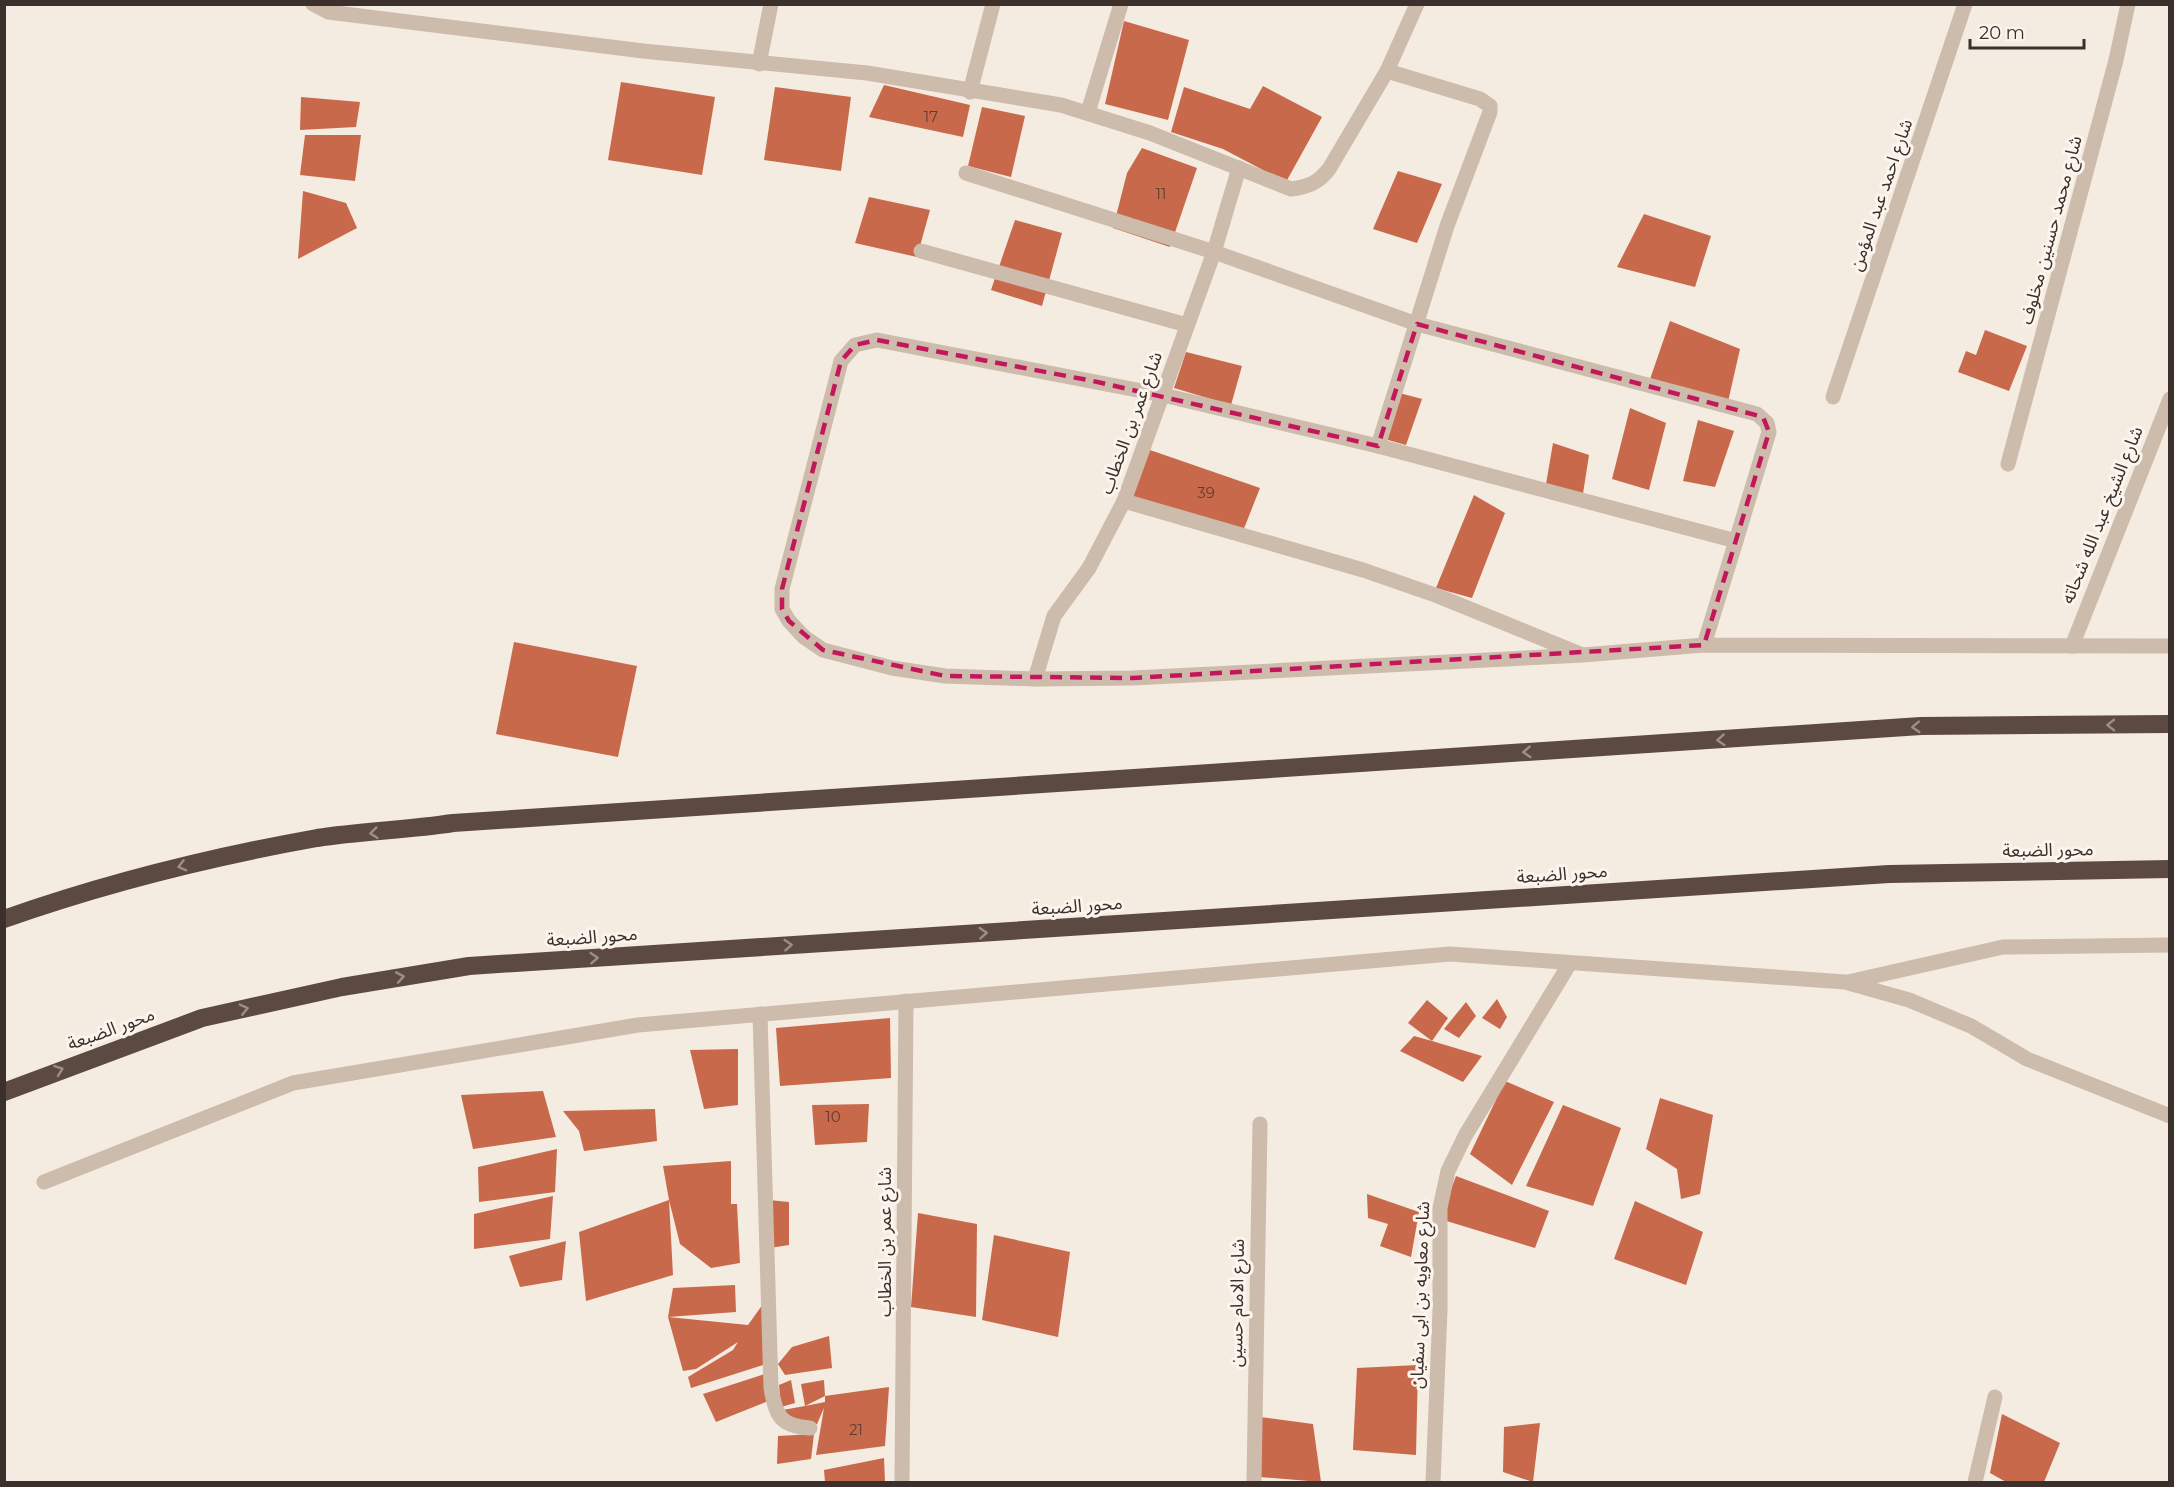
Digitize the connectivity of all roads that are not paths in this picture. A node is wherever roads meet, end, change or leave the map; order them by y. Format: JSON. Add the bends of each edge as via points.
{"nodes":[{"id":1,"x":313,"y":4,"type":"edge"},
{"id":2,"x":771,"y":4,"type":"edge"},
{"id":3,"x":993,"y":4,"type":"edge"},
{"id":4,"x":1121,"y":4,"type":"edge"},
{"id":5,"x":1416,"y":4,"type":"edge"},
{"id":6,"x":1965,"y":4,"type":"edge"},
{"id":7,"x":2128,"y":4,"type":"edge"},
{"id":8,"x":759,"y":64,"type":"junction"},
{"id":9,"x":1387,"y":71,"type":"junction"},
{"id":10,"x":970,"y":92,"type":"junction"},
{"id":11,"x":1088,"y":112,"type":"junction"},
{"id":12,"x":1239,"y":168,"type":"junction"},
{"id":13,"x":966,"y":173,"type":"dead end"},
{"id":14,"x":921,"y":251,"type":"dead end"},
{"id":15,"x":1214,"y":252,"type":"junction"},
{"id":16,"x":1417,"y":324,"type":"junction"},
{"id":17,"x":1187,"y":325,"type":"junction"},
{"id":18,"x":1163,"y":395,"type":"junction"},
{"id":19,"x":1833,"y":398,"type":"dead end"},
{"id":20,"x":2169,"y":399,"type":"edge"},
{"id":21,"x":1378,"y":446,"type":"junction"},
{"id":22,"x":2008,"y":464,"type":"dead end"},
{"id":23,"x":1124,"y":501,"type":"junction"},
{"id":24,"x":1736,"y":540,"type":"junction"},
{"id":25,"x":1704,"y":645,"type":"junction"},
{"id":26,"x":2072,"y":646,"type":"junction"},
{"id":27,"x":2169,"y":646,"type":"edge"},
{"id":28,"x":1583,"y":655,"type":"junction"},
{"id":29,"x":1035,"y":679,"type":"junction"},
{"id":30,"x":2169,"y":724,"type":"edge"},
{"id":31,"x":2169,"y":869,"type":"edge"},
{"id":32,"x":4,"y":919,"type":"edge"},
{"id":33,"x":2169,"y":945,"type":"edge"},
{"id":34,"x":1570,"y":963,"type":"junction"},
{"id":35,"x":1845,"y":982,"type":"junction"},
{"id":36,"x":906,"y":1001,"type":"junction"},
{"id":37,"x":760,"y":1014,"type":"junction"},
{"id":38,"x":4,"y":1092,"type":"edge"},
{"id":39,"x":2169,"y":1116,"type":"edge"},
{"id":40,"x":1260,"y":1124,"type":"dead end"},
{"id":41,"x":44,"y":1182,"type":"dead end"},
{"id":42,"x":1995,"y":1397,"type":"dead end"},
{"id":43,"x":810,"y":1428,"type":"dead end"},
{"id":44,"x":902,"y":1482,"type":"edge"},
{"id":45,"x":1254,"y":1482,"type":"edge"},
{"id":46,"x":1433,"y":1482,"type":"edge"},
{"id":47,"x":1975,"y":1482,"type":"edge"}],
"edges":[{"from":1,"to":8,"type":"street","via":[[328,12]]},
{"from":2,"to":8,"type":"street"},
{"from":3,"to":10,"type":"street"},
{"from":4,"to":11,"type":"street"},
{"from":5,"to":9,"type":"street"},
{"from":6,"to":19,"type":"street","name":"شارع احمد عبد المؤمن"},
{"from":7,"to":22,"type":"street","name":"شارع محمد حسنين مخلوف"},
{"from":8,"to":10,"type":"street","via":[[867,73]]},
{"from":9,"to":12,"type":"street","via":[[1319,181],[1291,189]]},
{"from":9,"to":16,"type":"street","via":[[1480,99],[1490,106]]},
{"from":10,"to":11,"type":"street"},
{"from":11,"to":12,"type":"street"},
{"from":12,"to":15,"type":"street","name":"شارع عمر بن الخطاب"},
{"from":13,"to":15,"type":"street"},
{"from":14,"to":17,"type":"street"},
{"from":15,"to":16,"type":"street"},
{"from":15,"to":17,"type":"street","name":"شارع عمر بن الخطاب"},
{"from":16,"to":21,"type":"street"},
{"from":16,"to":24,"type":"street","via":[[1763,417],[1769,432]]},
{"from":17,"to":18,"type":"street","name":"شارع عمر بن الخطاب"},
{"from":18,"to":21,"type":"street"},
{"from":18,"to":23,"type":"street","name":"شارع عمر بن الخطاب"},
{"from":18,"to":29,"type":"street","via":[[877,340],[855,345],[841,361],[782,589],[782,609],[789,621],[823,650],[864,662],[945,676]]},
{"from":20,"to":26,"type":"street","name":"شارع الشيخ عبد الله شحاته"},
{"from":21,"to":24,"type":"street"},
{"from":23,"to":28,"type":"street","via":[[1363,570]]},
{"from":23,"to":29,"type":"street","name":"شارع عمر بن الخطاب","via":[[1089,568],[1054,616]]},
{"from":24,"to":25,"type":"street"},
{"from":25,"to":26,"type":"street"},
{"from":25,"to":28,"type":"street"},
{"from":26,"to":27,"type":"street"},
{"from":28,"to":29,"type":"street","via":[[1133,678]]},
{"from":30,"to":32,"type":"highway","one_way":true,"via":[[1921,726],[453,823],[319,838],[185,865],[72,895]]},
{"from":38,"to":31,"type":"highway","name":"محور الضبعة","one_way":true,"via":[[202,1018],[342,987],[469,966],[1889,874]]},
{"from":33,"to":35,"type":"street","via":[[2003,947]]},
{"from":34,"to":35,"type":"street"},
{"from":34,"to":36,"type":"street","via":[[1450,954]]},
{"from":34,"to":46,"type":"street","name":"شارع معاويه بن ابى سفيان","via":[[1465,1136],[1448,1171],[1440,1208]]},
{"from":35,"to":39,"type":"street","via":[[1909,1000],[1971,1026],[2027,1059]]},
{"from":36,"to":37,"type":"street"},
{"from":36,"to":44,"type":"street","name":"شارع عمر بن الخطاب"},
{"from":37,"to":41,"type":"street","via":[[638,1025],[292,1083]]},
{"from":37,"to":43,"type":"street","via":[[771,1388],[781,1420],[794,1427]]},
{"from":40,"to":45,"type":"street","name":"شارع الامام حسين"},
{"from":42,"to":47,"type":"street"}]}
